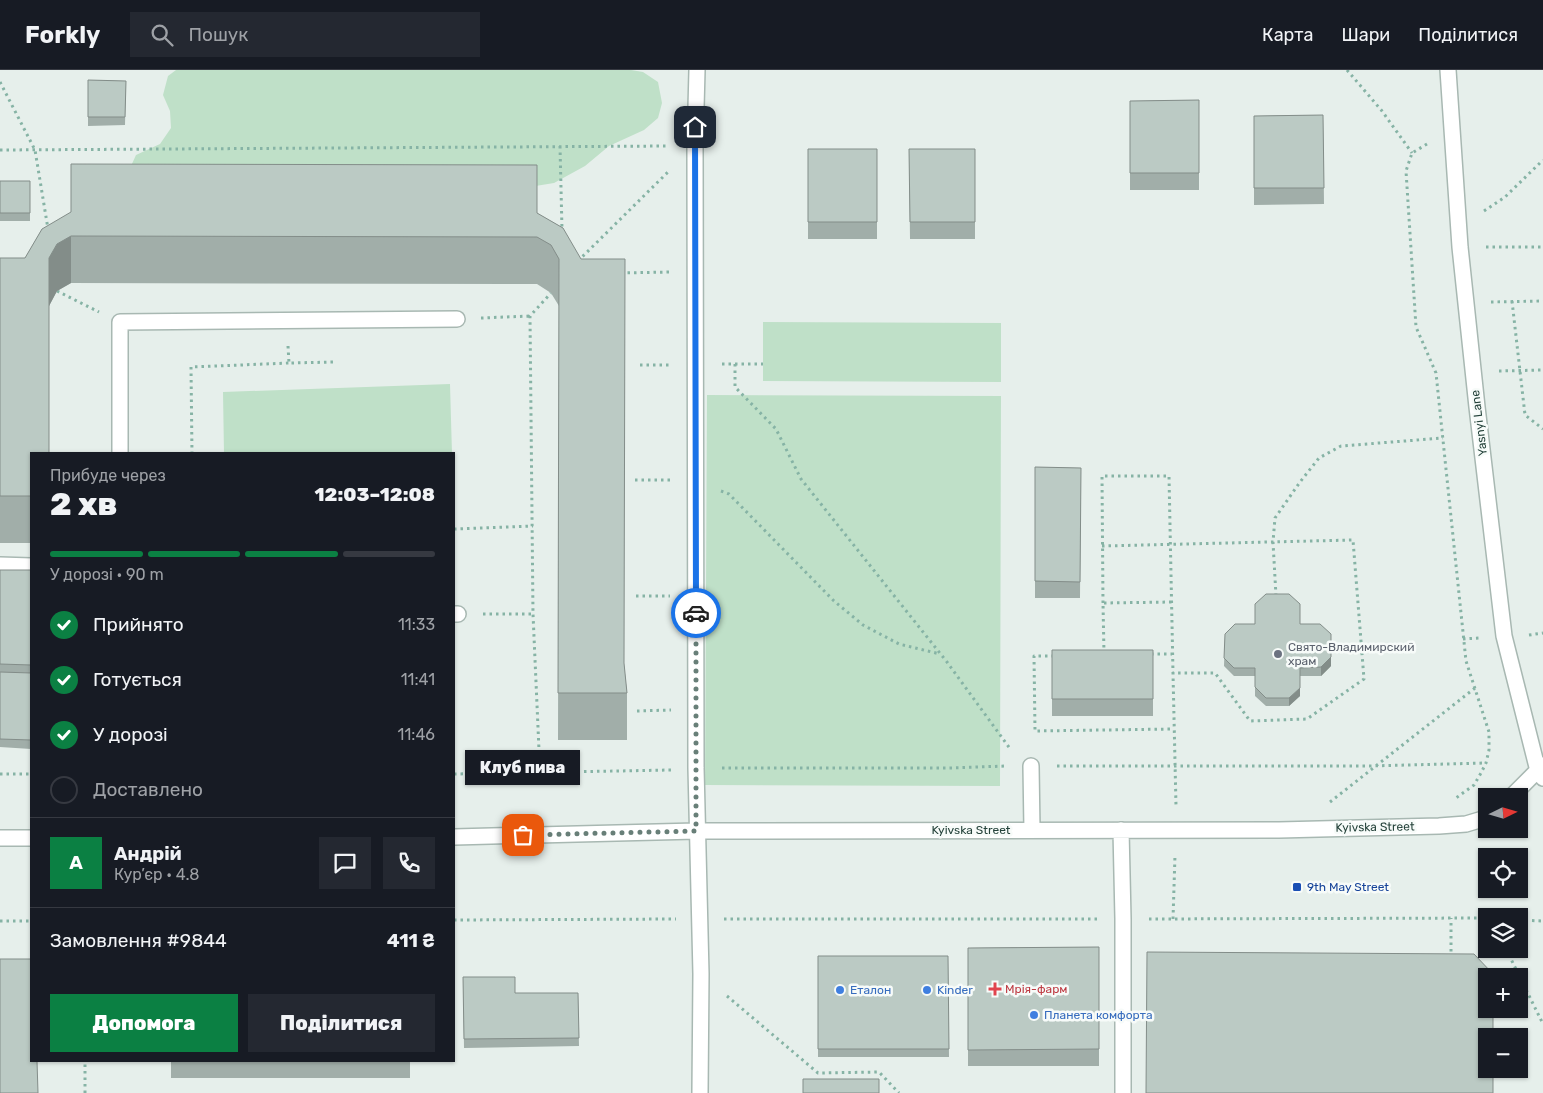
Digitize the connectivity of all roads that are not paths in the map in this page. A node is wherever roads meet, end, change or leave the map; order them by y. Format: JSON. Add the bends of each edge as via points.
{"nodes":[{"id":1,"x":697,"y":70,"type":"edge"},
{"id":2,"x":1448,"y":70,"type":"edge"},
{"id":3,"x":457,"y":318,"type":"road end"},
{"id":4,"x":120,"y":452,"type":"edge"},
{"id":5,"x":0,"y":565,"type":"edge"},
{"id":6,"x":30,"y":566,"type":"edge"},
{"id":7,"x":1027,"y":766,"type":"road end"},
{"id":8,"x":1541,"y":772,"type":"edge"},
{"id":9,"x":1522,"y":788,"type":"edge"},
{"id":10,"x":1478,"y":820,"type":"edge"},
{"id":11,"x":1032,"y":830,"type":"junction"},
{"id":12,"x":1121,"y":830,"type":"junction"},
{"id":13,"x":696,"y":831,"type":"junction"},
{"id":14,"x":455,"y":837,"type":"edge"},
{"id":15,"x":0,"y":838,"type":"edge"},
{"id":16,"x":30,"y":838,"type":"edge"},
{"id":17,"x":700,"y":1093,"type":"edge"},
{"id":18,"x":1124,"y":1093,"type":"edge"}],
"edges":[{"from":1,"to":13,"type":"street"},
{"from":2,"to":8,"type":"street","name":"Yasnyi Lane","via":[[1460,248],[1504,636]]},
{"from":3,"to":4,"type":"street","via":[[120,322]]},
{"from":5,"to":6,"type":"street"},
{"from":7,"to":11,"type":"street"},
{"from":8,"to":9,"type":"street"},
{"from":10,"to":12,"type":"street","name":"Kyivska Street","via":[[1439,826]]},
{"from":11,"to":12,"type":"street","name":"Kyivska Street"},
{"from":11,"to":13,"type":"street","name":"Kyivska Street"},
{"from":12,"to":18,"type":"street"},
{"from":13,"to":14,"type":"street","name":"Kyivska Street"},
{"from":13,"to":17,"type":"street","via":[[702,974]]},
{"from":15,"to":16,"type":"street"}]}
